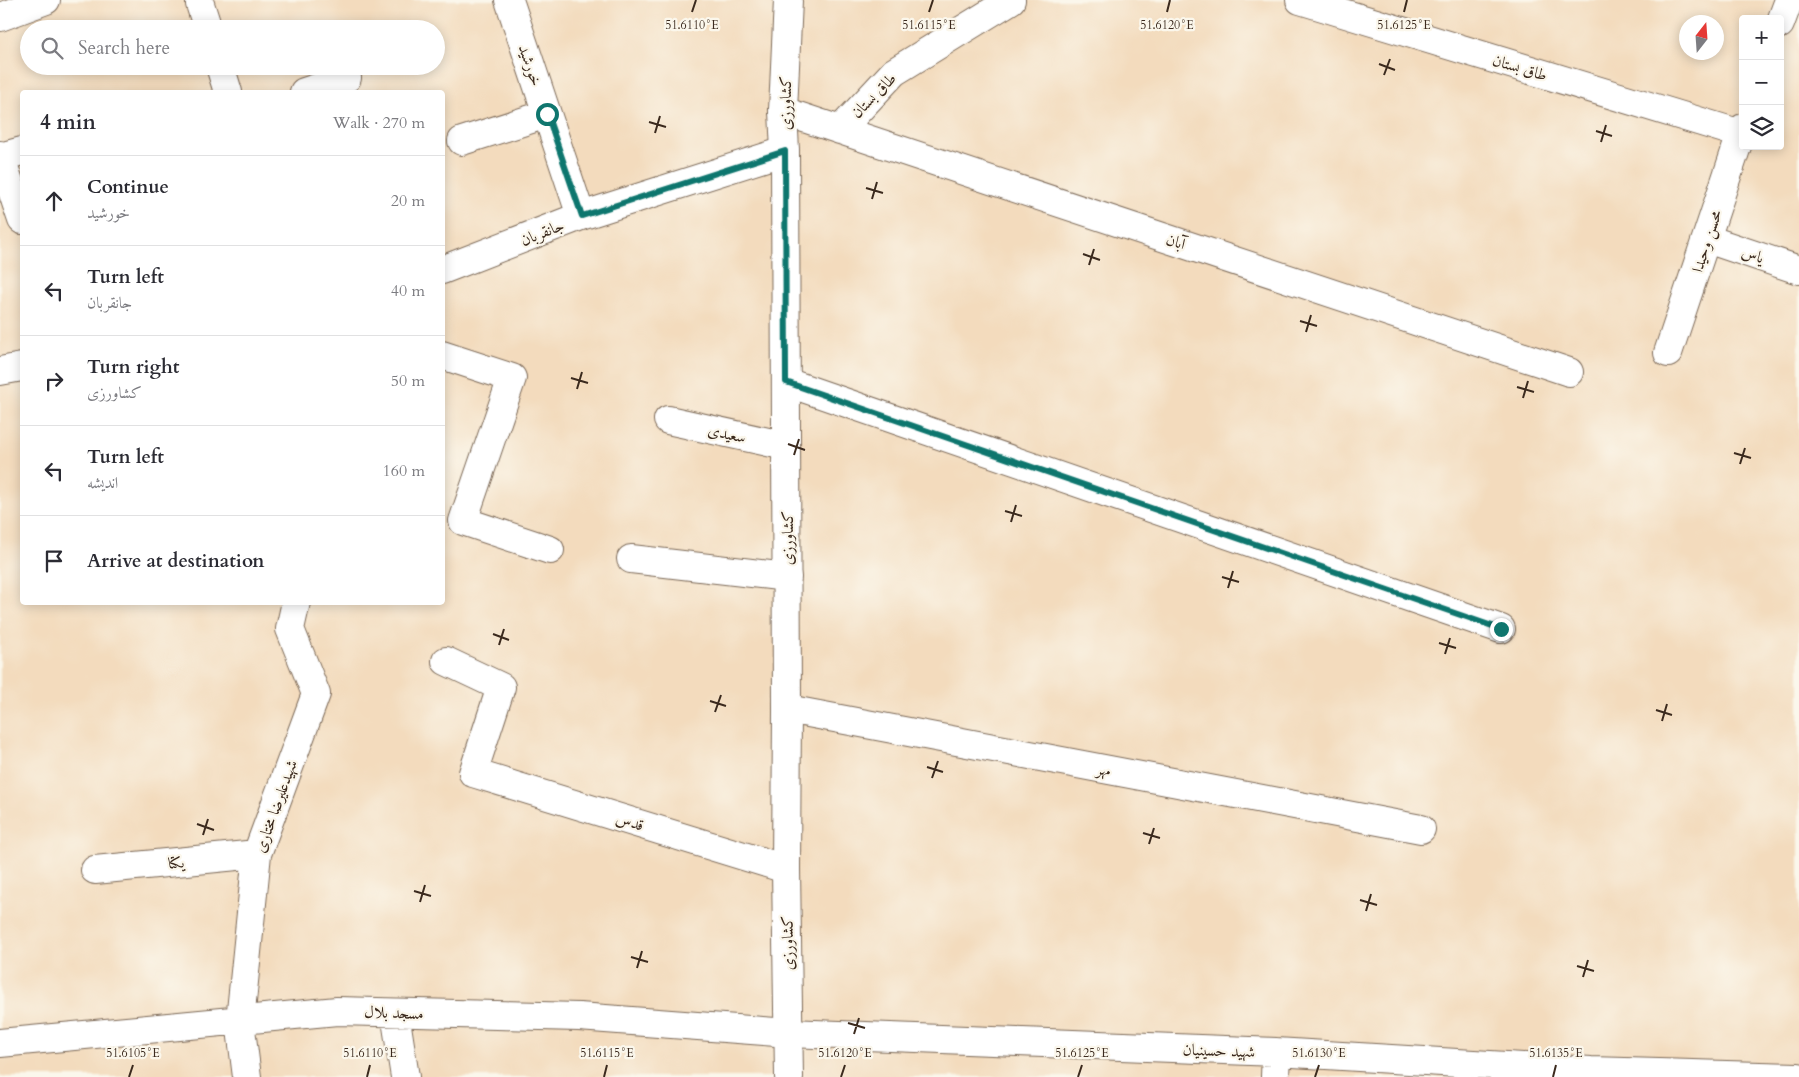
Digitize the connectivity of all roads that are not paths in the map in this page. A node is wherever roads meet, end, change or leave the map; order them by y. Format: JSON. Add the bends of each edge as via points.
{"nodes":[{"id":1,"x":46,"y":0,"type":"edge"},
{"id":2,"x":509,"y":0,"type":"edge"},
{"id":3,"x":788,"y":0,"type":"edge"},
{"id":4,"x":1010,"y":0,"type":"edge"},
{"id":5,"x":1300,"y":0,"type":"edge"},
{"id":6,"x":1789,"y":0,"type":"edge"},
{"id":7,"x":1783,"y":15,"type":"edge"},
{"id":8,"x":0,"y":17,"type":"edge"},
{"id":9,"x":223,"y":75,"type":"edge"},
{"id":10,"x":347,"y":78,"type":"dead end"},
{"id":11,"x":227,"y":90,"type":"edge"},
{"id":12,"x":310,"y":90,"type":"edge"},
{"id":13,"x":783,"y":111,"type":"junction"},
{"id":14,"x":547,"y":114,"type":"junction"},
{"id":15,"x":840,"y":130,"type":"junction"},
{"id":16,"x":1739,"y":130,"type":"edge"},
{"id":17,"x":1739,"y":140,"type":"edge"},
{"id":18,"x":462,"y":141,"type":"dead end"},
{"id":19,"x":20,"y":151,"type":"edge"},
{"id":20,"x":785,"y":151,"type":"junction"},
{"id":21,"x":0,"y":156,"type":"edge"},
{"id":22,"x":20,"y":214,"type":"edge"},
{"id":23,"x":582,"y":216,"type":"junction"},
{"id":24,"x":1707,"y":239,"type":"junction"},
{"id":25,"x":445,"y":269,"type":"edge"},
{"id":26,"x":1799,"y":270,"type":"edge"},
{"id":27,"x":1668,"y":353,"type":"dead end"},
{"id":28,"x":445,"y":356,"type":"edge"},
{"id":29,"x":20,"y":367,"type":"edge"},
{"id":30,"x":0,"y":371,"type":"edge"},
{"id":31,"x":1569,"y":372,"type":"dead end"},
{"id":32,"x":786,"y":382,"type":"junction"},
{"id":33,"x":668,"y":420,"type":"dead end"},
{"id":34,"x":786,"y":446,"type":"junction"},
{"id":35,"x":550,"y":550,"type":"dead end"},
{"id":36,"x":631,"y":559,"type":"dead end"},
{"id":37,"x":787,"y":577,"type":"junction"},
{"id":38,"x":295,"y":605,"type":"edge"},
{"id":39,"x":1501,"y":629,"type":"dead end"},
{"id":40,"x":446,"y":661,"type":"dead end"},
{"id":41,"x":788,"y":709,"type":"junction"},
{"id":42,"x":1421,"y":828,"type":"dead end"},
{"id":43,"x":257,"y":854,"type":"junction"},
{"id":44,"x":786,"y":869,"type":"junction"},
{"id":45,"x":95,"y":870,"type":"dead end"},
{"id":46,"x":395,"y":1012,"type":"junction"},
{"id":47,"x":240,"y":1021,"type":"junction"},
{"id":48,"x":789,"y":1033,"type":"junction"},
{"id":49,"x":0,"y":1043,"type":"edge"},
{"id":50,"x":1275,"y":1065,"type":"edge"},
{"id":51,"x":247,"y":1077,"type":"edge"},
{"id":52,"x":405,"y":1077,"type":"edge"},
{"id":53,"x":789,"y":1077,"type":"edge"},
{"id":54,"x":1798,"y":1077,"type":"edge"}],
"edges":[{"from":1,"to":8,"type":"street"},
{"from":2,"to":14,"type":"street","name":"خورشید"},
{"from":3,"to":13,"type":"street","name":"کشاورزی"},
{"from":4,"to":15,"type":"street","name":"طاق بستان","via":[[894,72]]},
{"from":5,"to":16,"type":"street","name":"طاق بستان"},
{"from":6,"to":7,"type":"street"},
{"from":9,"to":11,"type":"street"},
{"from":10,"to":12,"type":"street"},
{"from":13,"to":15,"type":"street","name":"آبان"},
{"from":13,"to":20,"type":"street","name":"کشاورزی"},
{"from":14,"to":18,"type":"street"},
{"from":14,"to":23,"type":"street","name":"خورشید"},
{"from":15,"to":31,"type":"street","name":"آبان"},
{"from":17,"to":24,"type":"street","name":"محسن وحیدا"},
{"from":19,"to":21,"type":"street"},
{"from":20,"to":23,"type":"street","name":"جانقربان"},
{"from":20,"to":32,"type":"street","name":"کشاورزی"},
{"from":21,"to":22,"type":"street"},
{"from":23,"to":25,"type":"street","name":"جانقربان"},
{"from":24,"to":26,"type":"street","name":"یاس"},
{"from":24,"to":27,"type":"street","name":"محسن وحیدا"},
{"from":28,"to":35,"type":"street","via":[[512,378],[464,521]]},
{"from":29,"to":30,"type":"street"},
{"from":32,"to":34,"type":"street","name":"کشاورزی"},
{"from":32,"to":39,"type":"street"},
{"from":33,"to":34,"type":"street","name":"سعیدی"},
{"from":34,"to":37,"type":"street","name":"کشاورزی"},
{"from":36,"to":37,"type":"street"},
{"from":37,"to":41,"type":"street","name":"کشاورزی"},
{"from":38,"to":43,"type":"street","name":"شهیدعلیرضا مختاری","via":[[290,629],[316,694]]},
{"from":40,"to":44,"type":"street","name":"قدس","via":[[501,687],[473,772]]},
{"from":41,"to":42,"type":"street","name":"مهر"},
{"from":41,"to":44,"type":"street","name":"کشاورزی"},
{"from":43,"to":45,"type":"street","name":"یکتا"},
{"from":43,"to":47,"type":"street","name":"شهیدعلیرضا مختاری"},
{"from":44,"to":48,"type":"street","name":"کشاورزی"},
{"from":46,"to":47,"type":"street","name":"مسجد بلال","via":[[338,1011]]},
{"from":46,"to":48,"type":"street","name":"مسجد بلال","via":[[580,1017]]},
{"from":46,"to":52,"type":"street"},
{"from":47,"to":49,"type":"street","name":"مسجد بلال"},
{"from":47,"to":51,"type":"street","name":"شهیدعلیرضا مختاری"},
{"from":48,"to":50,"type":"street","name":"شهید حسینیان"},
{"from":48,"to":53,"type":"street","name":"کشاورزی"},
{"from":50,"to":54,"type":"street","name":"شهید حسینیان"}]}
